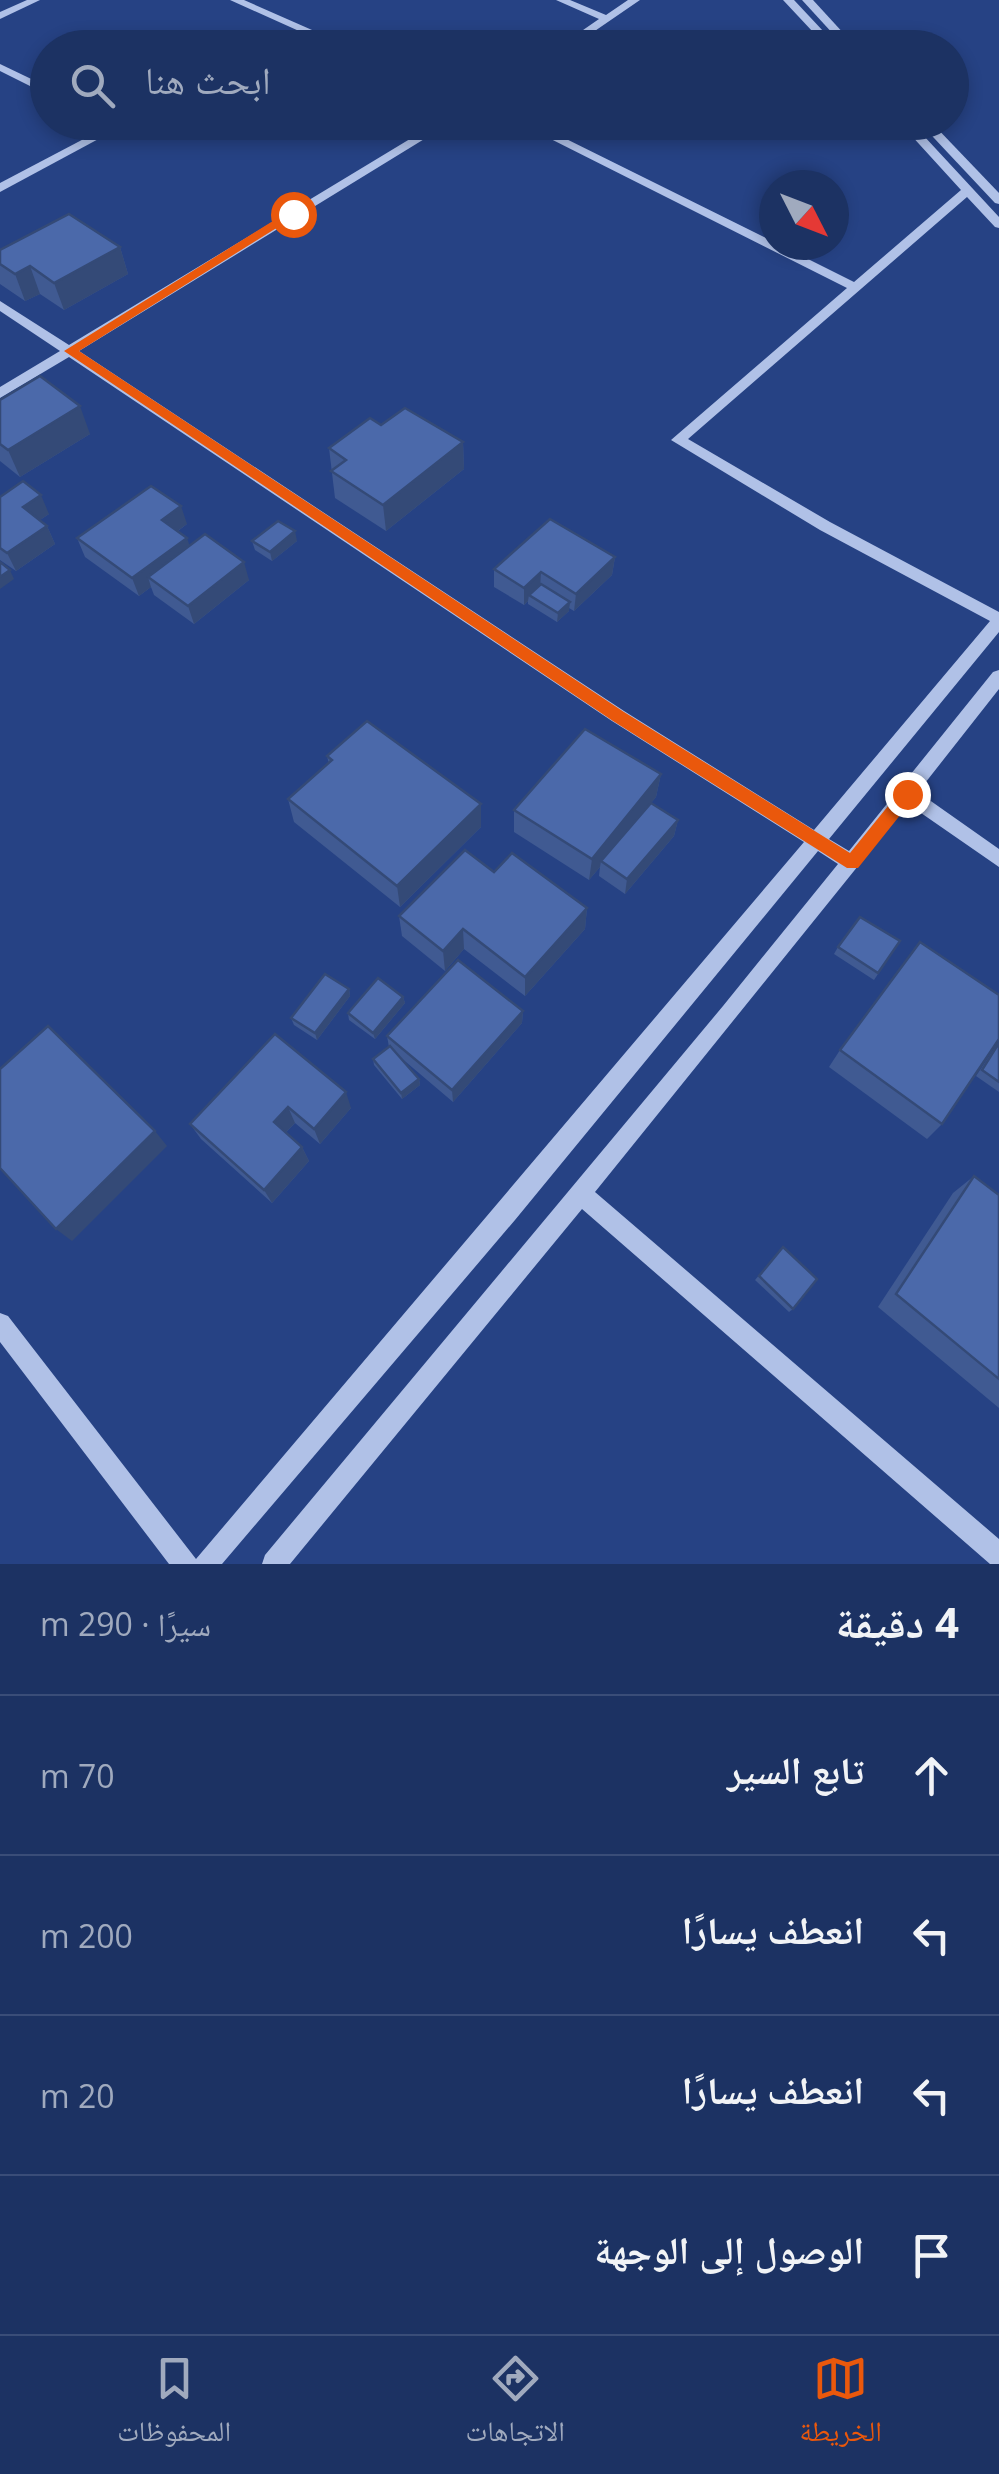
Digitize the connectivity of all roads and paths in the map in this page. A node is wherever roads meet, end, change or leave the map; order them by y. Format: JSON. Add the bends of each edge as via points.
{"nodes":[{"id":1,"x":35,"y":0,"type":"edge"},
{"id":2,"x":235,"y":0,"type":"edge"},
{"id":3,"x":561,"y":0,"type":"edge"},
{"id":4,"x":635,"y":0,"type":"edge"},
{"id":5,"x":788,"y":0,"type":"edge"},
{"id":6,"x":807,"y":0,"type":"edge"},
{"id":7,"x":0,"y":16,"type":"edge"},
{"id":8,"x":605,"y":18,"type":"junction"},
{"id":9,"x":304,"y":30,"type":"edge"},
{"id":10,"x":588,"y":30,"type":"edge"},
{"id":11,"x":817,"y":30,"type":"edge"},
{"id":12,"x":835,"y":30,"type":"edge"},
{"id":13,"x":0,"y":68,"type":"edge"},
{"id":14,"x":30,"y":83,"type":"edge"},
{"id":15,"x":87,"y":140,"type":"edge"},
{"id":16,"x":417,"y":140,"type":"edge"},
{"id":17,"x":558,"y":140,"type":"edge"},
{"id":18,"x":921,"y":140,"type":"edge"},
{"id":19,"x":941,"y":140,"type":"edge"},
{"id":20,"x":0,"y":188,"type":"edge"},
{"id":21,"x":967,"y":190,"type":"junction"},
{"id":22,"x":999,"y":200,"type":"edge"},
{"id":23,"x":999,"y":224,"type":"edge"},
{"id":24,"x":855,"y":287,"type":"junction"},
{"id":25,"x":0,"y":305,"type":"edge"},
{"id":26,"x":70,"y":351,"type":"junction"},
{"id":27,"x":0,"y":393,"type":"edge"},
{"id":28,"x":999,"y":620,"type":"edge"},
{"id":29,"x":999,"y":677,"type":"edge"},
{"id":30,"x":907,"y":794,"type":"junction"},
{"id":31,"x":818,"y":841,"type":"junction"},
{"id":32,"x":999,"y":859,"type":"edge"},
{"id":33,"x":852,"y":863,"type":"junction"},
{"id":34,"x":580,"y":1192,"type":"junction"},
{"id":35,"x":0,"y":1324,"type":"edge"},
{"id":36,"x":999,"y":1555,"type":"edge"},
{"id":37,"x":185,"y":1564,"type":"edge"},
{"id":38,"x":206,"y":1564,"type":"edge"},
{"id":39,"x":274,"y":1564,"type":"edge"}],
"edges":[{"from":1,"to":7,"type":"street"},
{"from":2,"to":9,"type":"street"},
{"from":3,"to":8,"type":"street"},
{"from":4,"to":8,"type":"street"},
{"from":5,"to":11,"type":"street"},
{"from":6,"to":12,"type":"street"},
{"from":8,"to":10,"type":"street"},
{"from":13,"to":14,"type":"street"},
{"from":15,"to":20,"type":"street"},
{"from":16,"to":26,"type":"street"},
{"from":17,"to":24,"type":"street"},
{"from":18,"to":21,"type":"street"},
{"from":19,"to":22,"type":"street"},
{"from":21,"to":23,"type":"street"},
{"from":21,"to":24,"type":"street"},
{"from":24,"to":28,"type":"street","via":[[678,440]]},
{"from":25,"to":26,"type":"street"},
{"from":26,"to":27,"type":"street"},
{"from":26,"to":31,"type":"street","via":[[618,716]]},
{"from":28,"to":31,"type":"street"},
{"from":29,"to":30,"type":"street"},
{"from":30,"to":32,"type":"street"},
{"from":30,"to":33,"type":"street"},
{"from":31,"to":33,"type":"street"},
{"from":31,"to":38,"type":"street"},
{"from":33,"to":34,"type":"street"},
{"from":34,"to":36,"type":"street"},
{"from":34,"to":39,"type":"street"},
{"from":35,"to":37,"type":"street"}]}
